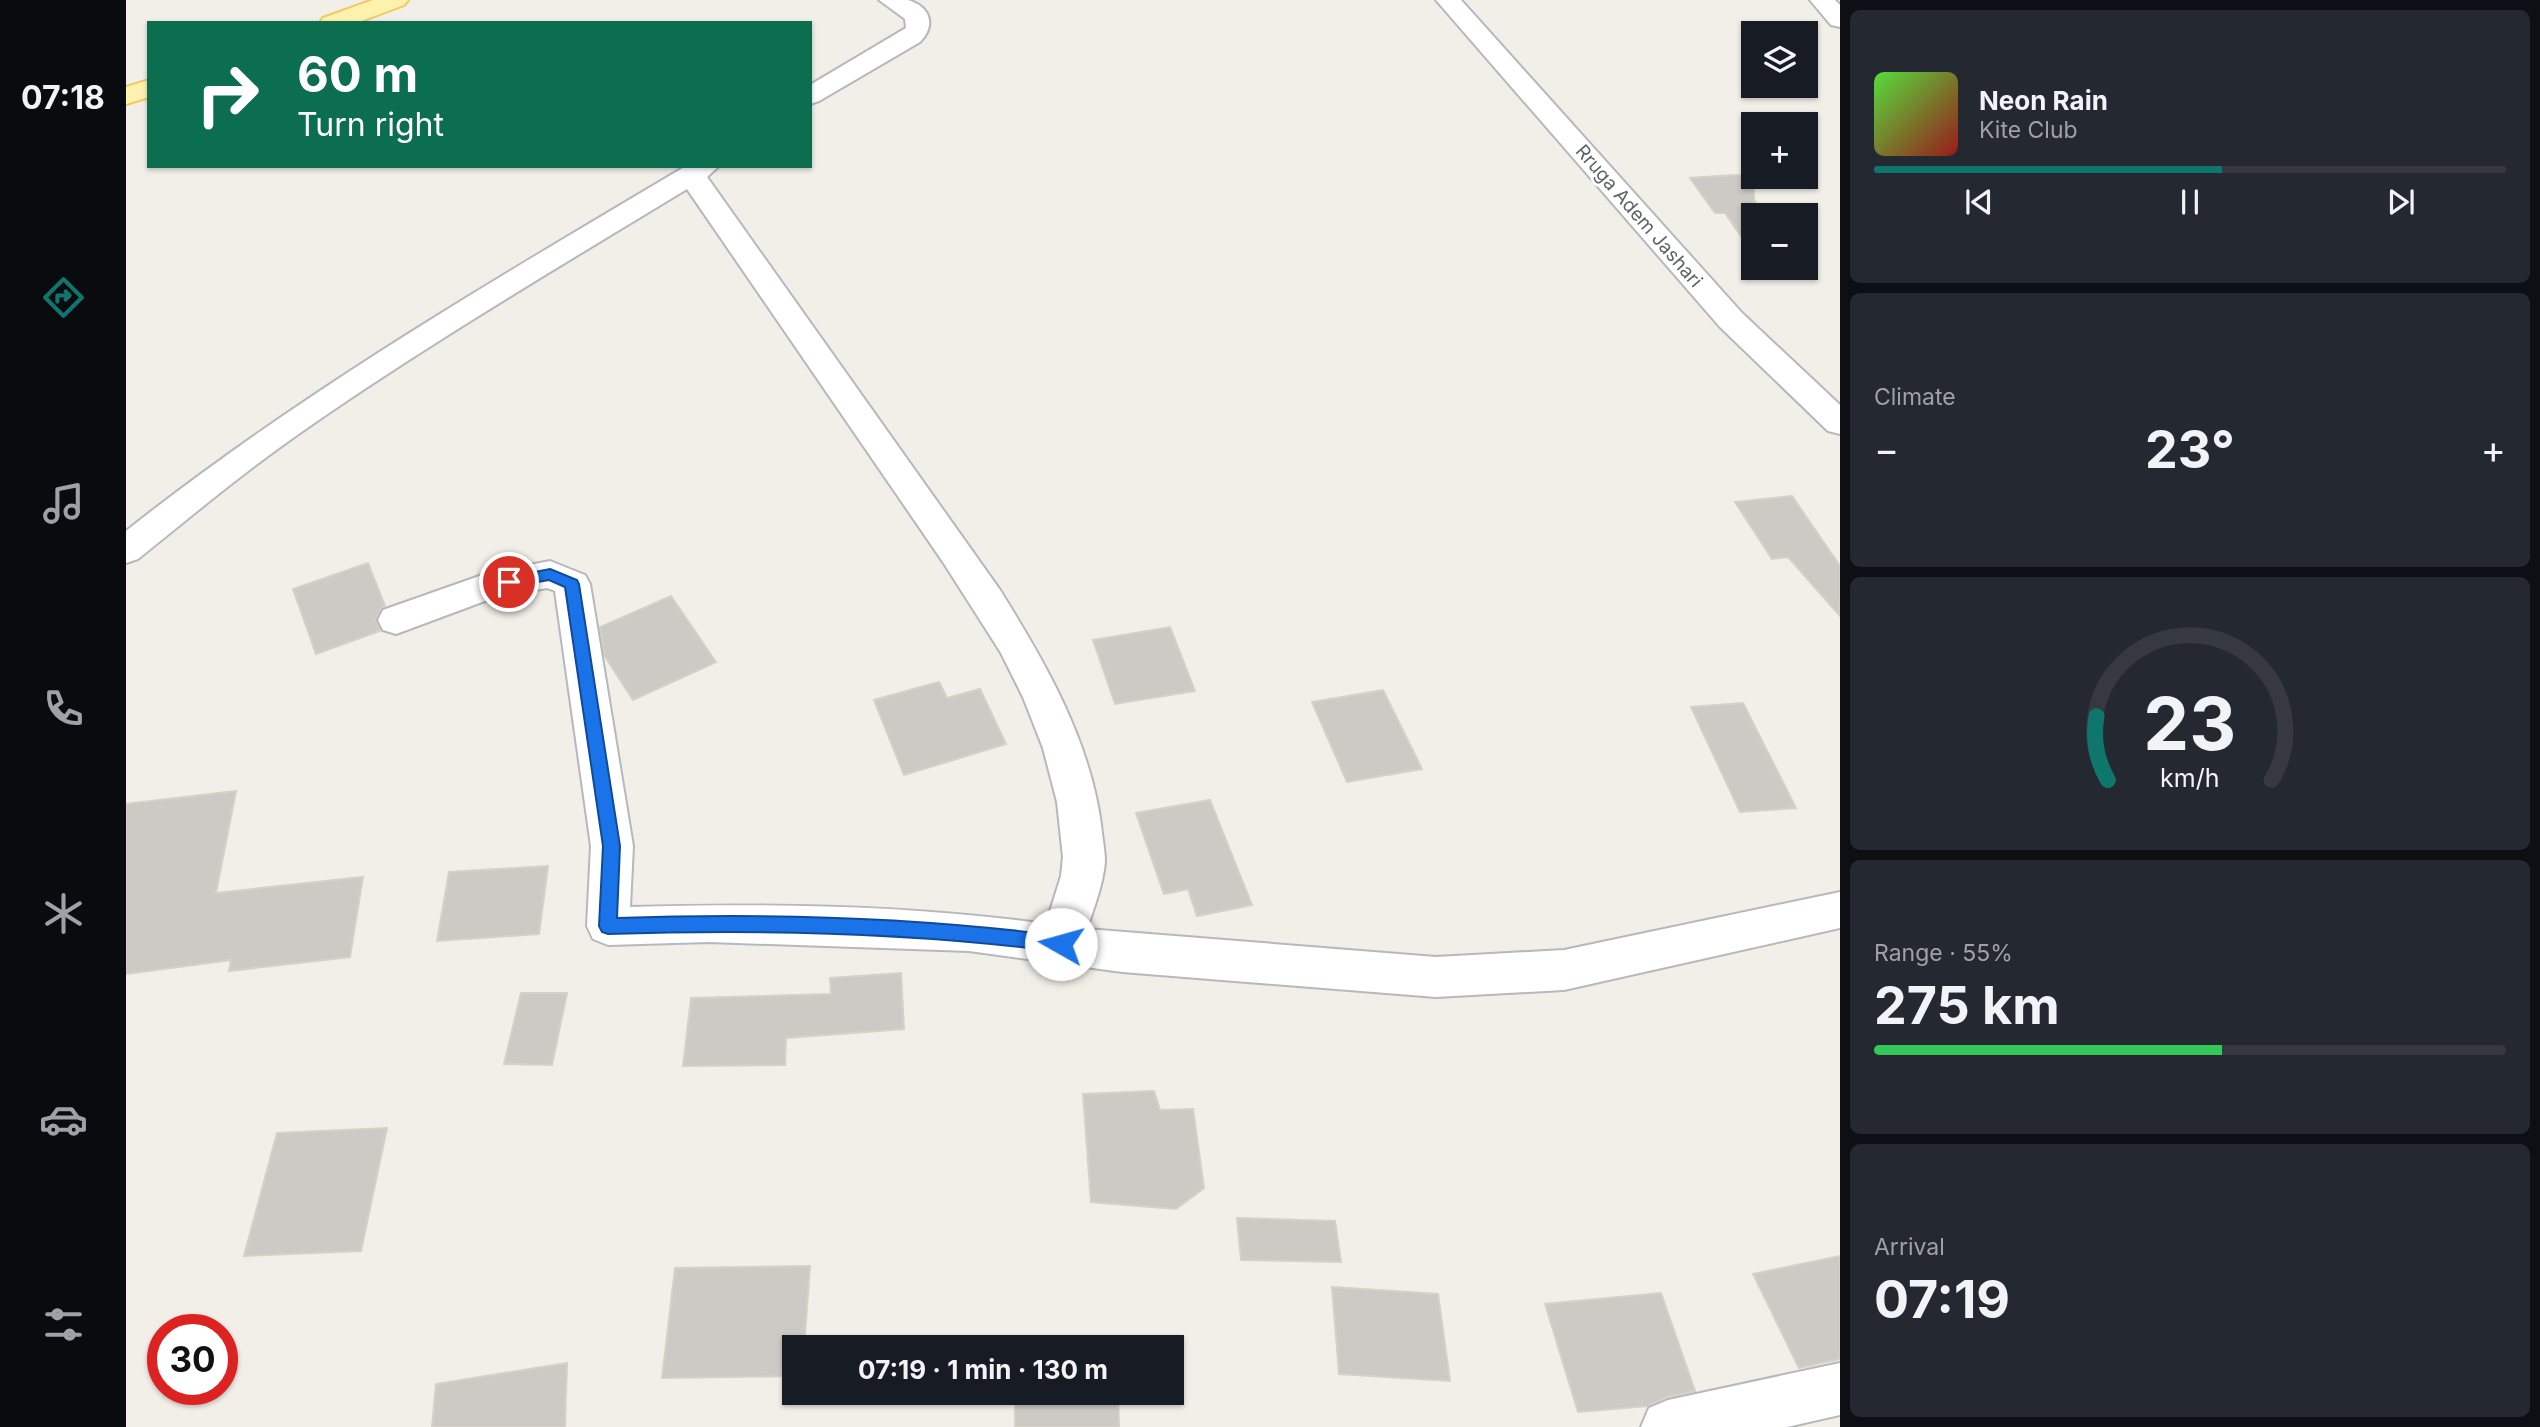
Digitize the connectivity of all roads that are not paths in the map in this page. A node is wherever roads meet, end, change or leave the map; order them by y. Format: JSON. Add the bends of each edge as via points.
{"nodes":[{"id":1,"x":396,"y":0,"type":"edge"},
{"id":2,"x":891,"y":0,"type":"edge"},
{"id":3,"x":1448,"y":0,"type":"edge"},
{"id":4,"x":1822,"y":0,"type":"edge"},
{"id":5,"x":1840,"y":20,"type":"edge"},
{"id":6,"x":338,"y":21,"type":"edge"},
{"id":7,"x":147,"y":89,"type":"edge"},
{"id":8,"x":812,"y":95,"type":"edge"},
{"id":9,"x":126,"y":96,"type":"edge"},
{"id":10,"x":698,"y":172,"type":"edge"},
{"id":11,"x":1840,"y":423,"type":"edge"},
{"id":12,"x":126,"y":550,"type":"edge"},
{"id":13,"x":396,"y":620,"type":"dead end"},
{"id":14,"x":1840,"y":910,"type":"edge"},
{"id":15,"x":1061,"y":944,"type":"junction"},
{"id":16,"x":1840,"y":1389,"type":"edge"},
{"id":17,"x":1668,"y":1427,"type":"edge"}],
"edges":[{"from":1,"to":6,"type":"main road"},
{"from":2,"to":8,"type":"street","via":[[915,15],[918,30]]},
{"from":3,"to":11,"type":"street","name":"Rruga Adem Jashari","via":[[1723,311]]},
{"from":4,"to":5,"type":"street"},
{"from":7,"to":9,"type":"main road"},
{"from":10,"to":12,"type":"street","via":[[524,275],[299,418]]},
{"from":10,"to":15,"type":"street","via":[[697,183],[996,613],[1055,722],[1074,785],[1084,860]]},
{"from":13,"to":15,"type":"street","via":[[488,586],[550,574],[572,584],[612,846],[608,926],[709,923],[969,932]]},
{"from":14,"to":15,"type":"street","via":[[1564,970],[1436,977],[1122,953]]},
{"from":16,"to":17,"type":"street"}]}
